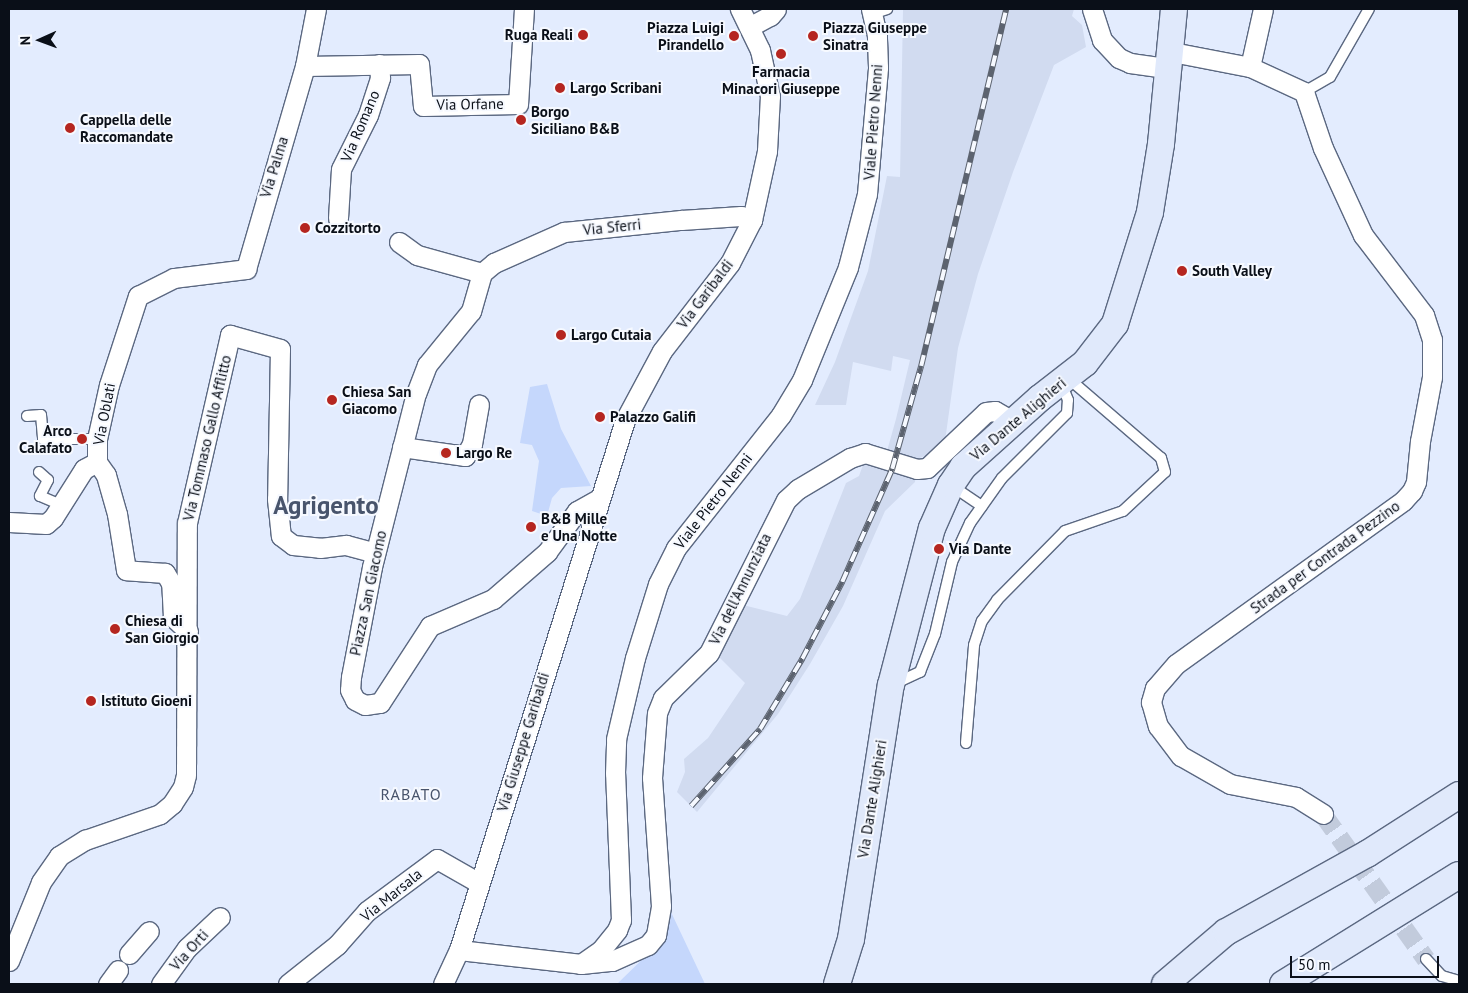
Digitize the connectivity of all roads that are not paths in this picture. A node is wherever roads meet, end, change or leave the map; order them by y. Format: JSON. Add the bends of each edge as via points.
{"nodes":[{"id":1,"x":316,"y":9,"type":"edge"},
{"id":2,"x":524,"y":9,"type":"edge"},
{"id":3,"x":740,"y":9,"type":"edge"},
{"id":4,"x":776,"y":9,"type":"edge"},
{"id":5,"x":1092,"y":9,"type":"edge"},
{"id":6,"x":1174,"y":9,"type":"edge"},
{"id":7,"x":1263,"y":9,"type":"edge"},
{"id":8,"x":1369,"y":9,"type":"edge"},
{"id":9,"x":877,"y":10,"type":"edge"},
{"id":10,"x":749,"y":27,"type":"junction"},
{"id":11,"x":1167,"y":59,"type":"junction"},
{"id":12,"x":379,"y":64,"type":"junction"},
{"id":13,"x":305,"y":66,"type":"junction"},
{"id":14,"x":1250,"y":67,"type":"junction"},
{"id":15,"x":1304,"y":92,"type":"junction"},
{"id":16,"x":338,"y":218,"type":"dead end"},
{"id":17,"x":752,"y":220,"type":"junction"},
{"id":18,"x":400,"y":242,"type":"dead end"},
{"id":19,"x":246,"y":269,"type":"joint"},
{"id":20,"x":482,"y":273,"type":"junction"},
{"id":21,"x":1064,"y":380,"type":"junction"},
{"id":22,"x":479,"y":404,"type":"dead end"},
{"id":23,"x":27,"y":416,"type":"dead end"},
{"id":24,"x":1012,"y":421,"type":"junction"},
{"id":25,"x":89,"y":439,"type":"junction"},
{"id":26,"x":402,"y":447,"type":"junction"},
{"id":27,"x":97,"y":462,"type":"junction"},
{"id":28,"x":39,"y":472,"type":"dead end"},
{"id":29,"x":951,"y":485,"type":"junction"},
{"id":30,"x":600,"y":498,"type":"junction"},
{"id":31,"x":61,"y":505,"type":"junction"},
{"id":32,"x":982,"y":506,"type":"junction"},
{"id":33,"x":9,"y":522,"type":"edge"},
{"id":34,"x":375,"y":553,"type":"junction"},
{"id":35,"x":188,"y":631,"type":"junction"},
{"id":36,"x":890,"y":685,"type":"junction"},
{"id":37,"x":966,"y":743,"type":"dead end"},
{"id":38,"x":1459,"y":795,"type":"edge"},
{"id":39,"x":1322,"y":814,"type":"tunnel mouth"},
{"id":40,"x":1459,"y":876,"type":"edge"},
{"id":41,"x":479,"y":883,"type":"junction"},
{"id":42,"x":220,"y":917,"type":"dead end"},
{"id":43,"x":149,"y":931,"type":"dead end"},
{"id":44,"x":459,"y":950,"type":"junction"},
{"id":45,"x":129,"y":954,"type":"dead end"},
{"id":46,"x":1426,"y":959,"type":"tunnel mouth"},
{"id":47,"x":9,"y":961,"type":"edge"},
{"id":48,"x":581,"y":964,"type":"junction"},
{"id":49,"x":1459,"y":981,"type":"edge"},
{"id":50,"x":161,"y":984,"type":"edge"},
{"id":51,"x":288,"y":984,"type":"edge"},
{"id":52,"x":443,"y":984,"type":"edge"},
{"id":53,"x":837,"y":984,"type":"edge"},
{"id":54,"x":1165,"y":984,"type":"edge"},
{"id":55,"x":1283,"y":984,"type":"edge"}],
"edges":[{"from":1,"to":13,"type":"street","name":"Via Palma"},
{"from":2,"to":12,"type":"street","name":"Via Orfane","via":[[518,104],[423,106],[419,64]]},
{"from":3,"to":10,"type":"street"},
{"from":4,"to":10,"type":"street"},
{"from":5,"to":11,"type":"street","via":[[1102,40],[1119,58],[1130,63]]},
{"from":6,"to":11,"type":"street","name":"Via Dante Alighieri"},
{"from":7,"to":14,"type":"street"},
{"from":8,"to":15,"type":"lane","via":[[1330,78]]},
{"from":9,"to":48,"type":"street","name":"Viale Pietro Nenni","via":[[878,67],[867,194],[848,268],[829,320],[781,415],[676,548],[658,584],[635,658],[616,739],[621,920],[601,950]]},
{"from":10,"to":17,"type":"street","name":"Via Garibaldi","via":[[760,50],[770,96],[762,182]]},
{"from":11,"to":14,"type":"street"},
{"from":11,"to":21,"type":"street","name":"Via Dante Alighieri","via":[[1161,144],[1150,212],[1133,276],[1115,324],[1085,363]]},
{"from":12,"to":13,"type":"street","name":"Via Orfane"},
{"from":12,"to":16,"type":"street","name":"Via Romano","via":[[380,78],[368,114],[341,169]]},
{"from":13,"to":19,"type":"street","name":"Via Palma"},
{"from":14,"to":15,"type":"street"},
{"from":15,"to":39,"type":"street","name":"Strada per Contrada Pezzino","via":[[1323,148],[1363,235],[1424,316],[1432,340],[1432,377],[1416,482],[1402,501],[1176,664],[1155,688],[1151,702],[1158,726],[1181,756],[1230,784],[1296,797]]},
{"from":17,"to":20,"type":"street","name":"Via Sferri","via":[[741,216],[564,232],[494,263]]},
{"from":17,"to":30,"type":"street","name":"Via Garibaldi","via":[[730,263],[669,340],[651,370],[625,420]]},
{"from":18,"to":20,"type":"street","via":[[417,255]]},
{"from":19,"to":25,"type":"street","name":"Via Oblati","via":[[174,278],[138,296]]},
{"from":20,"to":26,"type":"street","name":"Piazza San Giacomo","via":[[471,311],[437,351],[417,387]]},
{"from":21,"to":24,"type":"street","name":"Via Dante Alighieri"},
{"from":21,"to":32,"type":"lane","via":[[1067,413],[1002,478]]},
{"from":21,"to":37,"type":"lane","via":[[1161,458],[1165,472],[1123,511],[1065,531],[996,600],[982,621],[974,644]]},
{"from":22,"to":26,"type":"street","via":[[472,444],[464,456]]},
{"from":23,"to":25,"type":"lane","via":[[41,415],[43,439]]},
{"from":24,"to":29,"type":"street","name":"Via Dante Alighieri","via":[[977,452]]},
{"from":24,"to":48,"type":"street","name":"Via dell'Annunziata","via":[[995,412],[986,412],[927,468],[917,470],[865,453],[850,458],[798,489],[786,500],[709,654],[663,698],[657,713],[652,778],[661,906],[656,935],[636,953],[612,961]]},
{"from":25,"to":27,"type":"street","name":"Via Oblati"},
{"from":26,"to":34,"type":"street","name":"Piazza San Giacomo"},
{"from":27,"to":31,"type":"street","via":[[84,468]]},
{"from":27,"to":35,"type":"street","name":"Via Oblati","via":[[106,475],[118,514],[126,570],[165,573],[171,583],[173,617]]},
{"from":28,"to":31,"type":"lane","via":[[48,480],[40,496]]},
{"from":29,"to":32,"type":"lane"},
{"from":29,"to":36,"type":"street","name":"Via Dante Alighieri","via":[[932,528]]},
{"from":30,"to":34,"type":"street","name":"Piazza San Giacomo","via":[[577,511],[547,552],[493,599],[430,626],[384,700],[365,706],[355,700],[350,685]]},
{"from":30,"to":41,"type":"street","name":"Via Giuseppe Garibaldi"},
{"from":31,"to":33,"type":"street","via":[[46,524]]},
{"from":32,"to":36,"type":"lane","via":[[970,523],[952,562],[935,634],[920,672]]},
{"from":34,"to":35,"type":"street","name":"Via Tommaso Gallo Afflitto","via":[[346,545],[320,548],[293,545],[281,536],[277,499],[280,348],[230,335],[187,523]]},
{"from":35,"to":47,"type":"street","name":"Via Tommaso Gallo Afflitto","via":[[186,775],[183,787],[172,804],[160,814],[85,840],[59,856],[41,882]]},
{"from":36,"to":53,"type":"street","name":"Via Dante Alighieri","via":[[851,940]]},
{"from":38,"to":54,"type":"street","via":[[1367,854],[1226,932]]},
{"from":40,"to":55,"type":"street"},
{"from":41,"to":44,"type":"street","name":"Via Giuseppe Garibaldi"},
{"from":41,"to":51,"type":"street","name":"Via Marsala","via":[[438,859],[367,911],[337,945]]},
{"from":42,"to":50,"type":"street","name":"Via Orti","via":[[187,948]]},
{"from":43,"to":45,"type":"street"},
{"from":44,"to":48,"type":"street"},
{"from":44,"to":52,"type":"street","name":"Via Giuseppe Garibaldi"},
{"from":46,"to":49,"type":"lane","via":[[1442,976]]}]}
